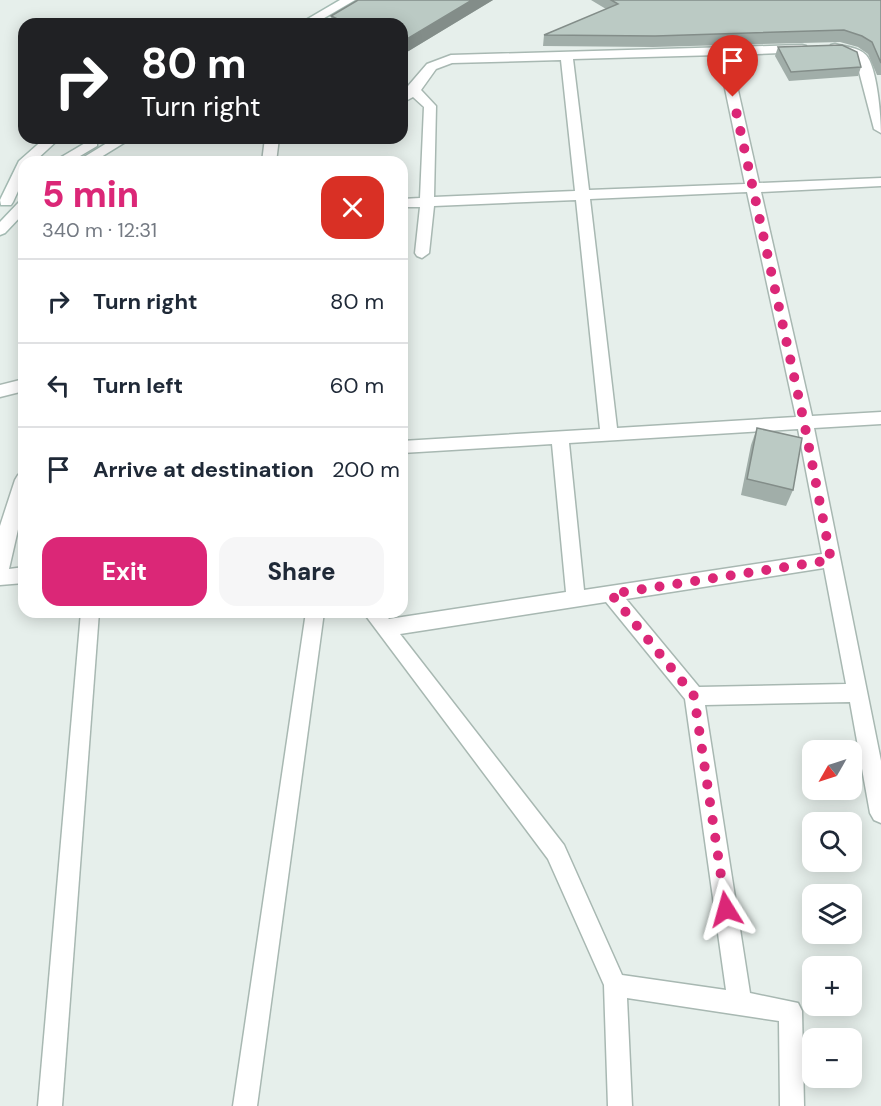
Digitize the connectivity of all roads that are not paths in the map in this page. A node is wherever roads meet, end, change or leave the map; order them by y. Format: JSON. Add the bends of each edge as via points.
{"nodes":[{"id":1,"x":349,"y":0,"type":"edge"},
{"id":2,"x":361,"y":5,"type":"edge"},
{"id":3,"x":316,"y":18,"type":"edge"},
{"id":4,"x":338,"y":18,"type":"edge"},
{"id":5,"x":723,"y":51,"type":"junction"},
{"id":6,"x":567,"y":56,"type":"junction"},
{"id":7,"x":416,"y":92,"type":"junction"},
{"id":8,"x":408,"y":96,"type":"edge"},
{"id":9,"x":881,"y":129,"type":"edge"},
{"id":10,"x":46,"y":144,"type":"edge"},
{"id":11,"x":93,"y":144,"type":"edge"},
{"id":12,"x":114,"y":144,"type":"edge"},
{"id":13,"x":33,"y":156,"type":"edge"},
{"id":14,"x":74,"y":156,"type":"edge"},
{"id":15,"x":94,"y":156,"type":"edge"},
{"id":16,"x":18,"y":175,"type":"edge"},
{"id":17,"x":881,"y":182,"type":"edge"},
{"id":18,"x":753,"y":188,"type":"junction"},
{"id":19,"x":18,"y":193,"type":"edge"},
{"id":20,"x":582,"y":196,"type":"junction"},
{"id":21,"x":427,"y":202,"type":"junction"},
{"id":22,"x":408,"y":203,"type":"edge"},
{"id":23,"x":2,"y":204,"type":"edge"},
{"id":24,"x":18,"y":212,"type":"edge"},
{"id":25,"x":0,"y":231,"type":"edge"},
{"id":26,"x":422,"y":253,"type":"dead end"},
{"id":27,"x":18,"y":386,"type":"edge"},
{"id":28,"x":0,"y":391,"type":"edge"},
{"id":29,"x":881,"y":418,"type":"edge"},
{"id":30,"x":804,"y":422,"type":"junction"},
{"id":31,"x":609,"y":434,"type":"junction"},
{"id":32,"x":560,"y":437,"type":"junction"},
{"id":33,"x":408,"y":447,"type":"edge"},
{"id":34,"x":18,"y":496,"type":"edge"},
{"id":35,"x":831,"y":560,"type":"junction"},
{"id":36,"x":0,"y":569,"type":"edge"},
{"id":37,"x":18,"y":576,"type":"edge"},
{"id":38,"x":0,"y":578,"type":"edge"},
{"id":39,"x":611,"y":594,"type":"junction"},
{"id":40,"x":576,"y":599,"type":"junction"},
{"id":41,"x":408,"y":617,"type":"edge"},
{"id":42,"x":90,"y":618,"type":"edge"},
{"id":43,"x":314,"y":618,"type":"edge"},
{"id":44,"x":397,"y":618,"type":"edge"},
{"id":45,"x":378,"y":620,"type":"edge"},
{"id":46,"x":857,"y":693,"type":"junction"},
{"id":47,"x":694,"y":696,"type":"junction"},
{"id":48,"x":881,"y":813,"type":"edge"},
{"id":49,"x":615,"y":985,"type":"junction"},
{"id":50,"x":740,"y":1004,"type":"junction"},
{"id":51,"x":50,"y":1106,"type":"edge"},
{"id":52,"x":245,"y":1106,"type":"edge"},
{"id":53,"x":620,"y":1106,"type":"edge"},
{"id":54,"x":792,"y":1106,"type":"edge"}],
"edges":[{"from":1,"to":3,"type":"street"},
{"from":2,"to":4,"type":"street"},
{"from":5,"to":6,"type":"street"},
{"from":5,"to":9,"type":"street","via":[[840,48],[854,52],[862,58]]},
{"from":5,"to":18,"type":"street"},
{"from":6,"to":7,"type":"street","via":[[451,59],[433,63]]},
{"from":6,"to":20,"type":"street"},
{"from":7,"to":8,"type":"street"},
{"from":7,"to":21,"type":"street","via":[[430,106]]},
{"from":10,"to":13,"type":"street"},
{"from":11,"to":14,"type":"street"},
{"from":12,"to":15,"type":"street"},
{"from":16,"to":23,"type":"street"},
{"from":17,"to":18,"type":"street"},
{"from":18,"to":20,"type":"street"},
{"from":18,"to":30,"type":"street"},
{"from":19,"to":23,"type":"street"},
{"from":20,"to":21,"type":"street"},
{"from":20,"to":31,"type":"street"},
{"from":21,"to":22,"type":"street"},
{"from":21,"to":26,"type":"street"},
{"from":24,"to":25,"type":"street"},
{"from":27,"to":28,"type":"street"},
{"from":29,"to":30,"type":"street"},
{"from":30,"to":31,"type":"street"},
{"from":30,"to":35,"type":"street"},
{"from":31,"to":32,"type":"street"},
{"from":32,"to":33,"type":"street"},
{"from":32,"to":40,"type":"street"},
{"from":34,"to":36,"type":"street"},
{"from":35,"to":39,"type":"street"},
{"from":35,"to":46,"type":"street"},
{"from":37,"to":38,"type":"street"},
{"from":39,"to":40,"type":"street"},
{"from":39,"to":47,"type":"street"},
{"from":40,"to":41,"type":"street"},
{"from":42,"to":51,"type":"street"},
{"from":43,"to":52,"type":"street"},
{"from":44,"to":45,"type":"street"},
{"from":45,"to":49,"type":"street","via":[[556,852]]},
{"from":46,"to":47,"type":"street"},
{"from":46,"to":48,"type":"street"},
{"from":47,"to":50,"type":"street"},
{"from":49,"to":50,"type":"street"},
{"from":49,"to":53,"type":"street"},
{"from":50,"to":54,"type":"street","via":[[790,1011]]}]}
